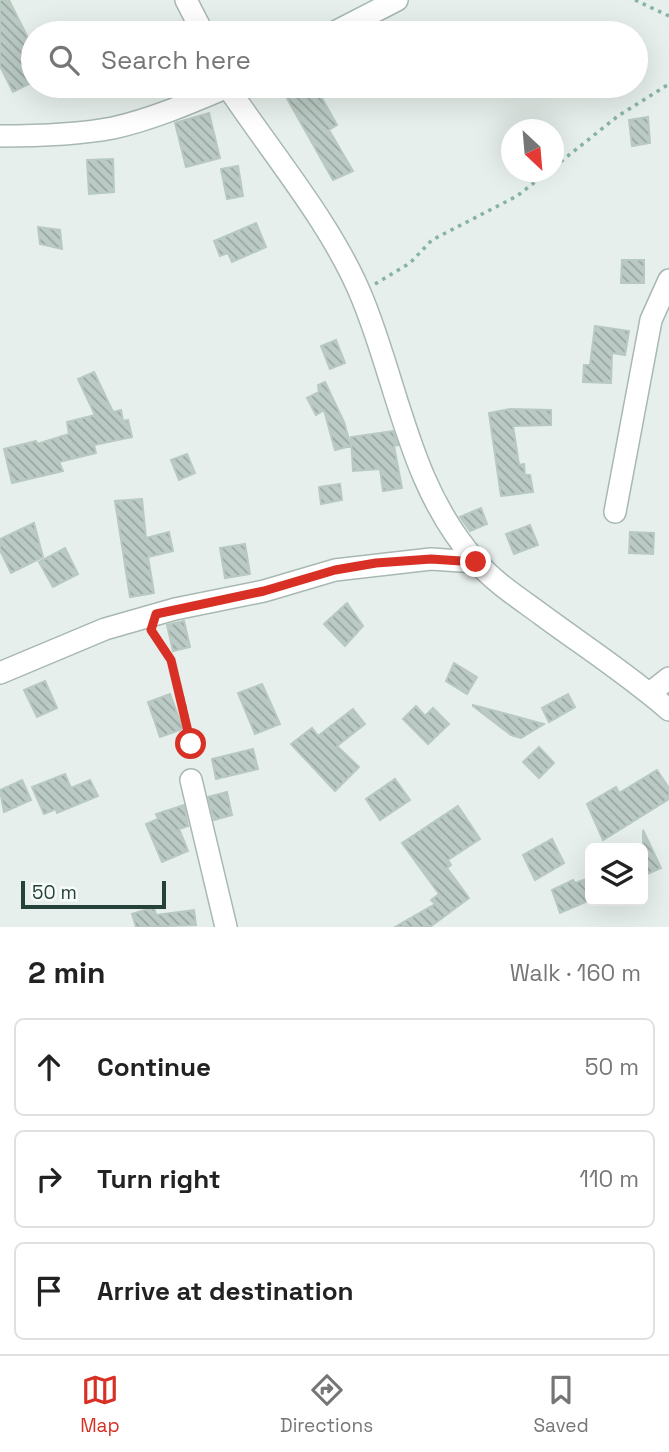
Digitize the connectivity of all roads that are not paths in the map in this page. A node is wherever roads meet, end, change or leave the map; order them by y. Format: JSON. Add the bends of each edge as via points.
{"nodes":[{"id":1,"x":186,"y":0,"type":"edge"},
{"id":2,"x":397,"y":0,"type":"edge"},
{"id":3,"x":197,"y":21,"type":"edge"},
{"id":4,"x":357,"y":21,"type":"edge"},
{"id":5,"x":200,"y":98,"type":"edge"},
{"id":6,"x":236,"y":98,"type":"edge"},
{"id":7,"x":0,"y":136,"type":"edge"},
{"id":8,"x":669,"y":280,"type":"edge"},
{"id":9,"x":615,"y":512,"type":"dead end"},
{"id":10,"x":476,"y":562,"type":"junction"},
{"id":11,"x":0,"y":673,"type":"edge"},
{"id":12,"x":669,"y":678,"type":"edge"},
{"id":13,"x":650,"y":693,"type":"junction"},
{"id":14,"x":669,"y":710,"type":"edge"},
{"id":15,"x":191,"y":780,"type":"road end"},
{"id":16,"x":226,"y":927,"type":"edge"}],
"edges":[{"from":1,"to":3,"type":"street"},
{"from":2,"to":4,"type":"street"},
{"from":5,"to":7,"type":"street","via":[[113,128]]},
{"from":6,"to":10,"type":"street","via":[[328,235],[358,290],[431,498]]},
{"from":8,"to":9,"type":"street","via":[[651,320]]},
{"from":10,"to":11,"type":"street","via":[[431,559],[335,570],[105,629]]},
{"from":10,"to":13,"type":"street"},
{"from":12,"to":13,"type":"street"},
{"from":13,"to":14,"type":"street"},
{"from":15,"to":16,"type":"street"}]}
